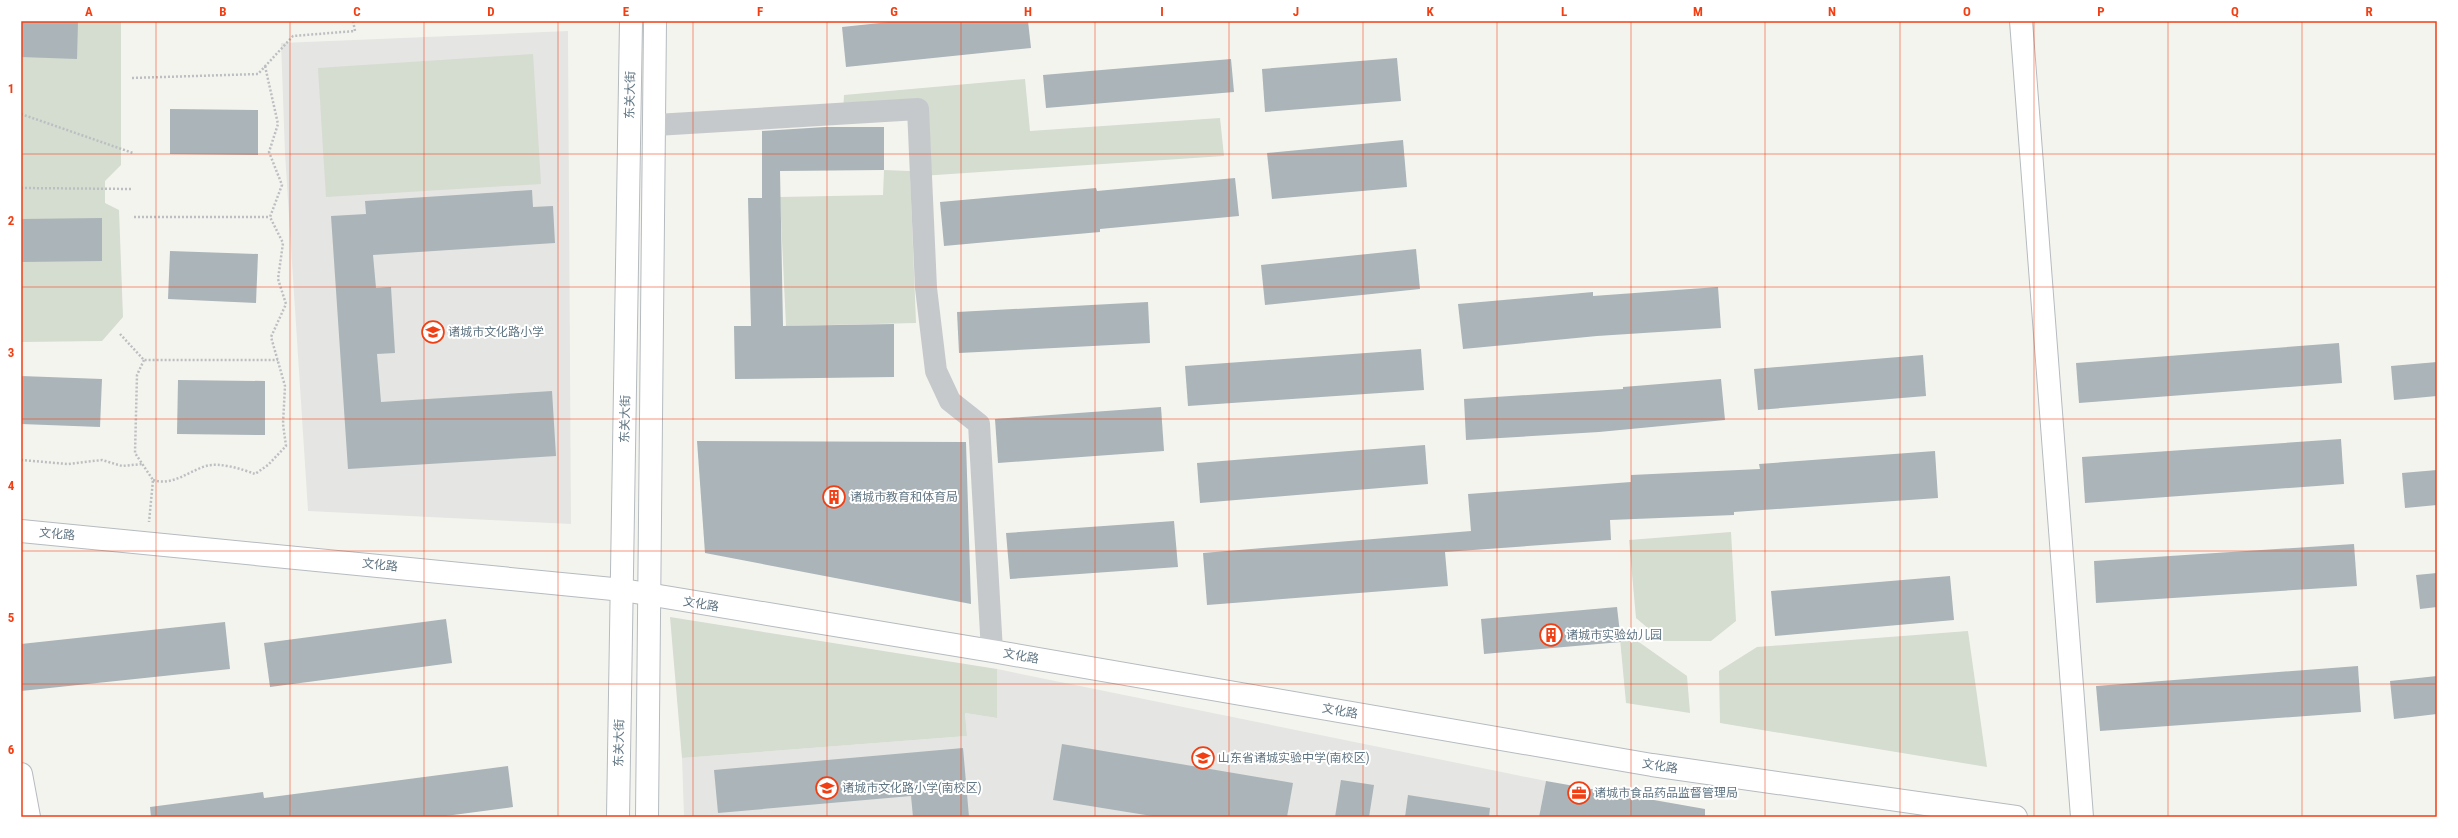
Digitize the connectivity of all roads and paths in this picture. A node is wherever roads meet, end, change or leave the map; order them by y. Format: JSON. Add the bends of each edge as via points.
{"nodes":[{"id":1,"x":353,"y":21,"type":"edge"},
{"id":2,"x":631,"y":21,"type":"edge"},
{"id":3,"x":656,"y":21,"type":"edge"},
{"id":4,"x":2021,"y":21,"type":"edge"},
{"id":5,"x":266,"y":66,"type":"junction"},
{"id":6,"x":132,"y":78,"type":"dead end"},
{"id":7,"x":21,"y":114,"type":"edge"},
{"id":8,"x":656,"y":125,"type":"junction"},
{"id":9,"x":133,"y":153,"type":"dead end"},
{"id":10,"x":21,"y":188,"type":"edge"},
{"id":11,"x":133,"y":189,"type":"dead end"},
{"id":12,"x":134,"y":217,"type":"dead end"},
{"id":13,"x":270,"y":217,"type":"junction"},
{"id":14,"x":120,"y":334,"type":"dead end"},
{"id":15,"x":144,"y":360,"type":"junction"},
{"id":16,"x":278,"y":360,"type":"junction"},
{"id":17,"x":21,"y":460,"type":"edge"},
{"id":18,"x":142,"y":464,"type":"junction"},
{"id":19,"x":152,"y":480,"type":"junction"},
{"id":20,"x":21,"y":531,"type":"edge"},
{"id":21,"x":148,"y":542,"type":"junction"},
{"id":22,"x":623,"y":590,"type":"junction"},
{"id":23,"x":650,"y":595,"type":"junction"},
{"id":24,"x":992,"y":651,"type":"junction"},
{"id":25,"x":21,"y":774,"type":"edge"},
{"id":26,"x":29,"y":817,"type":"edge"},
{"id":27,"x":618,"y":817,"type":"edge"},
{"id":28,"x":647,"y":817,"type":"edge"},
{"id":29,"x":2016,"y":817,"type":"edge"},
{"id":30,"x":2082,"y":817,"type":"edge"}],
"edges":[{"from":1,"to":5,"type":"path","via":[[355,32],[293,36]]},
{"from":2,"to":22,"type":"street","name":"东关大街"},
{"from":3,"to":8,"type":"street","name":"东关大街"},
{"from":4,"to":30,"type":"street"},
{"from":5,"to":6,"type":"path","via":[[258,74]]},
{"from":5,"to":13,"type":"path","via":[[278,124],[269,152],[282,185]]},
{"from":7,"to":9,"type":"path"},
{"from":8,"to":23,"type":"street","name":"东关大街"},
{"from":8,"to":24,"type":"street","via":[[918,109],[926,288],[936,371],[950,401],[979,424]]},
{"from":10,"to":11,"type":"path"},
{"from":12,"to":13,"type":"path"},
{"from":13,"to":16,"type":"path","via":[[283,243],[278,279],[286,304],[271,337]]},
{"from":14,"to":15,"type":"path"},
{"from":15,"to":16,"type":"path"},
{"from":15,"to":18,"type":"path","via":[[137,375],[135,452]]},
{"from":16,"to":19,"type":"path","via":[[285,386],[283,424],[286,446],[268,465],[255,474],[241,469],[207,466],[163,483]]},
{"from":17,"to":18,"type":"path","via":[[68,464],[102,460],[122,466]]},
{"from":18,"to":19,"type":"path"},
{"from":19,"to":21,"type":"path"},
{"from":20,"to":21,"type":"street","name":"文化路"},
{"from":21,"to":22,"type":"street","name":"文化路"},
{"from":22,"to":23,"type":"street","name":"文化路"},
{"from":22,"to":27,"type":"street","name":"东关大街"},
{"from":23,"to":24,"type":"street","name":"文化路"},
{"from":23,"to":28,"type":"street","name":"东关大街"},
{"from":24,"to":29,"type":"street","name":"文化路","via":[[1652,765]]},
{"from":25,"to":26,"type":"street"}]}
